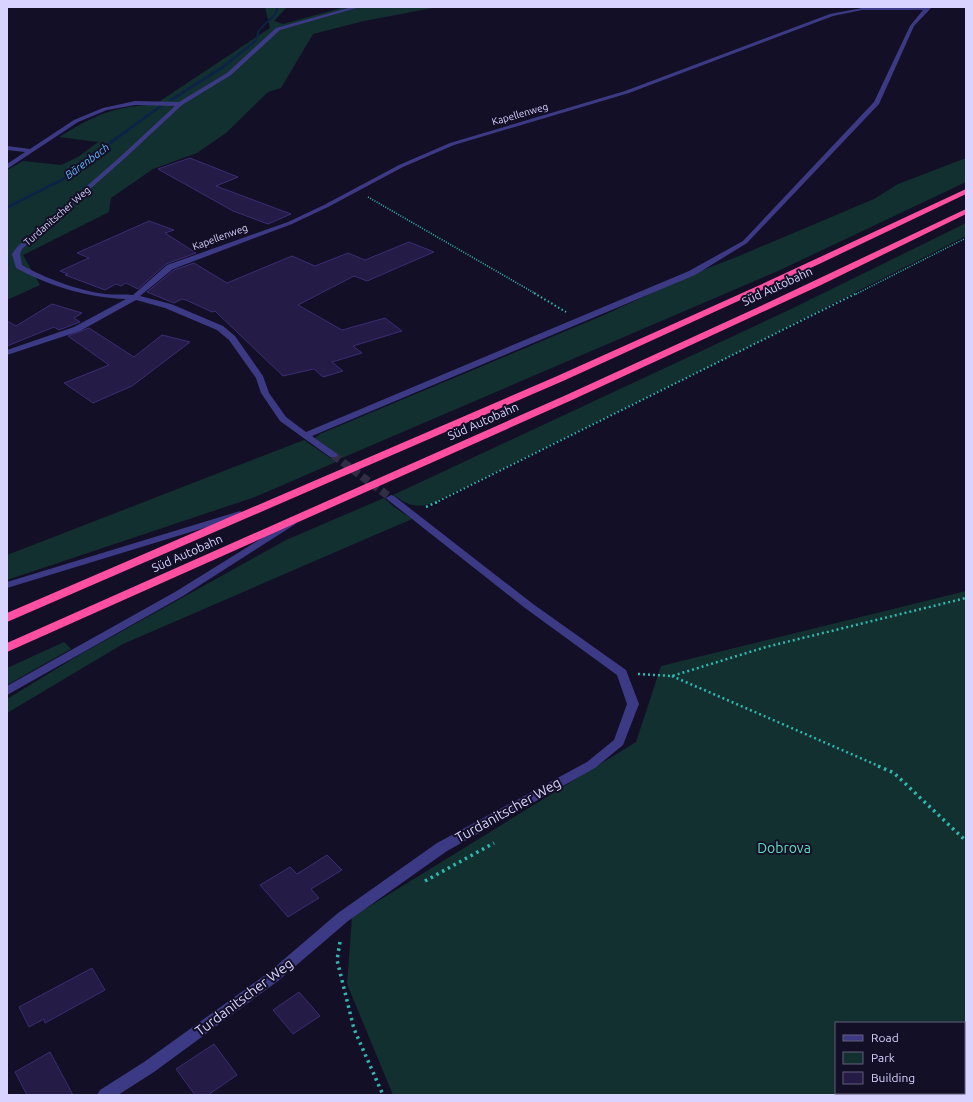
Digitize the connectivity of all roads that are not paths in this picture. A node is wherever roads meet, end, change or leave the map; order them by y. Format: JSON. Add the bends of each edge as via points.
{"nodes":[{"id":1,"x":358,"y":7,"type":"edge"},
{"id":2,"x":928,"y":8,"type":"edge"},
{"id":3,"x":180,"y":104,"type":"junction"},
{"id":4,"x":7,"y":148,"type":"edge"},
{"id":5,"x":31,"y":151,"type":"junction"},
{"id":6,"x":7,"y":167,"type":"edge"},
{"id":7,"x":966,"y":191,"type":"edge"},
{"id":8,"x":966,"y":211,"type":"edge"},
{"id":9,"x":135,"y":297,"type":"junction"},
{"id":10,"x":7,"y":353,"type":"edge"},
{"id":11,"x":306,"y":435,"type":"junction"},
{"id":12,"x":333,"y":455,"type":"tunnel mouth"},
{"id":13,"x":391,"y":498,"type":"tunnel mouth"},
{"id":14,"x":270,"y":505,"type":"junction"},
{"id":15,"x":294,"y":522,"type":"junction"},
{"id":16,"x":7,"y":585,"type":"edge"},
{"id":17,"x":7,"y":618,"type":"edge"},
{"id":18,"x":7,"y":648,"type":"edge"},
{"id":19,"x":7,"y":692,"type":"edge"},
{"id":20,"x":106,"y":1095,"type":"edge"}],
"edges":[{"from":1,"to":3,"type":"street","via":[[278,29],[229,74]]},
{"from":2,"to":9,"type":"street","name":"Kapellenweg","via":[[862,9],[832,16],[627,92],[452,144],[401,166],[290,223],[170,267]]},
{"from":2,"to":11,"type":"street","via":[[912,26],[877,102],[745,242],[692,273]]},
{"from":3,"to":5,"type":"street","via":[[150,102],[105,109],[76,121]]},
{"from":3,"to":9,"type":"street","name":"Turdanitscher Weg","via":[[19,248],[16,254],[19,266],[75,289],[104,296]]},
{"from":4,"to":5,"type":"street"},
{"from":5,"to":6,"type":"street"},
{"from":7,"to":14,"type":"highway","name":"Süd Autobahn","via":[[690,320]]},
{"from":8,"to":15,"type":"highway","name":"Süd Autobahn","via":[[707,335]]},
{"from":9,"to":10,"type":"street","via":[[77,329]]},
{"from":9,"to":11,"type":"street","name":"Turdanitscher Weg","via":[[168,306],[220,328],[232,338],[284,419]]},
{"from":11,"to":12,"type":"street","name":"Turdanitscher Weg"},
{"from":13,"to":20,"type":"street","name":"Turdanitscher Weg","via":[[529,606],[622,672],[633,704],[619,742],[591,765],[442,847],[343,917],[273,977]]},
{"from":14,"to":16,"type":"street"},
{"from":14,"to":17,"type":"highway","name":"Süd Autobahn"},
{"from":15,"to":18,"type":"highway","name":"Süd Autobahn"},
{"from":15,"to":19,"type":"street","via":[[179,594]]}]}
